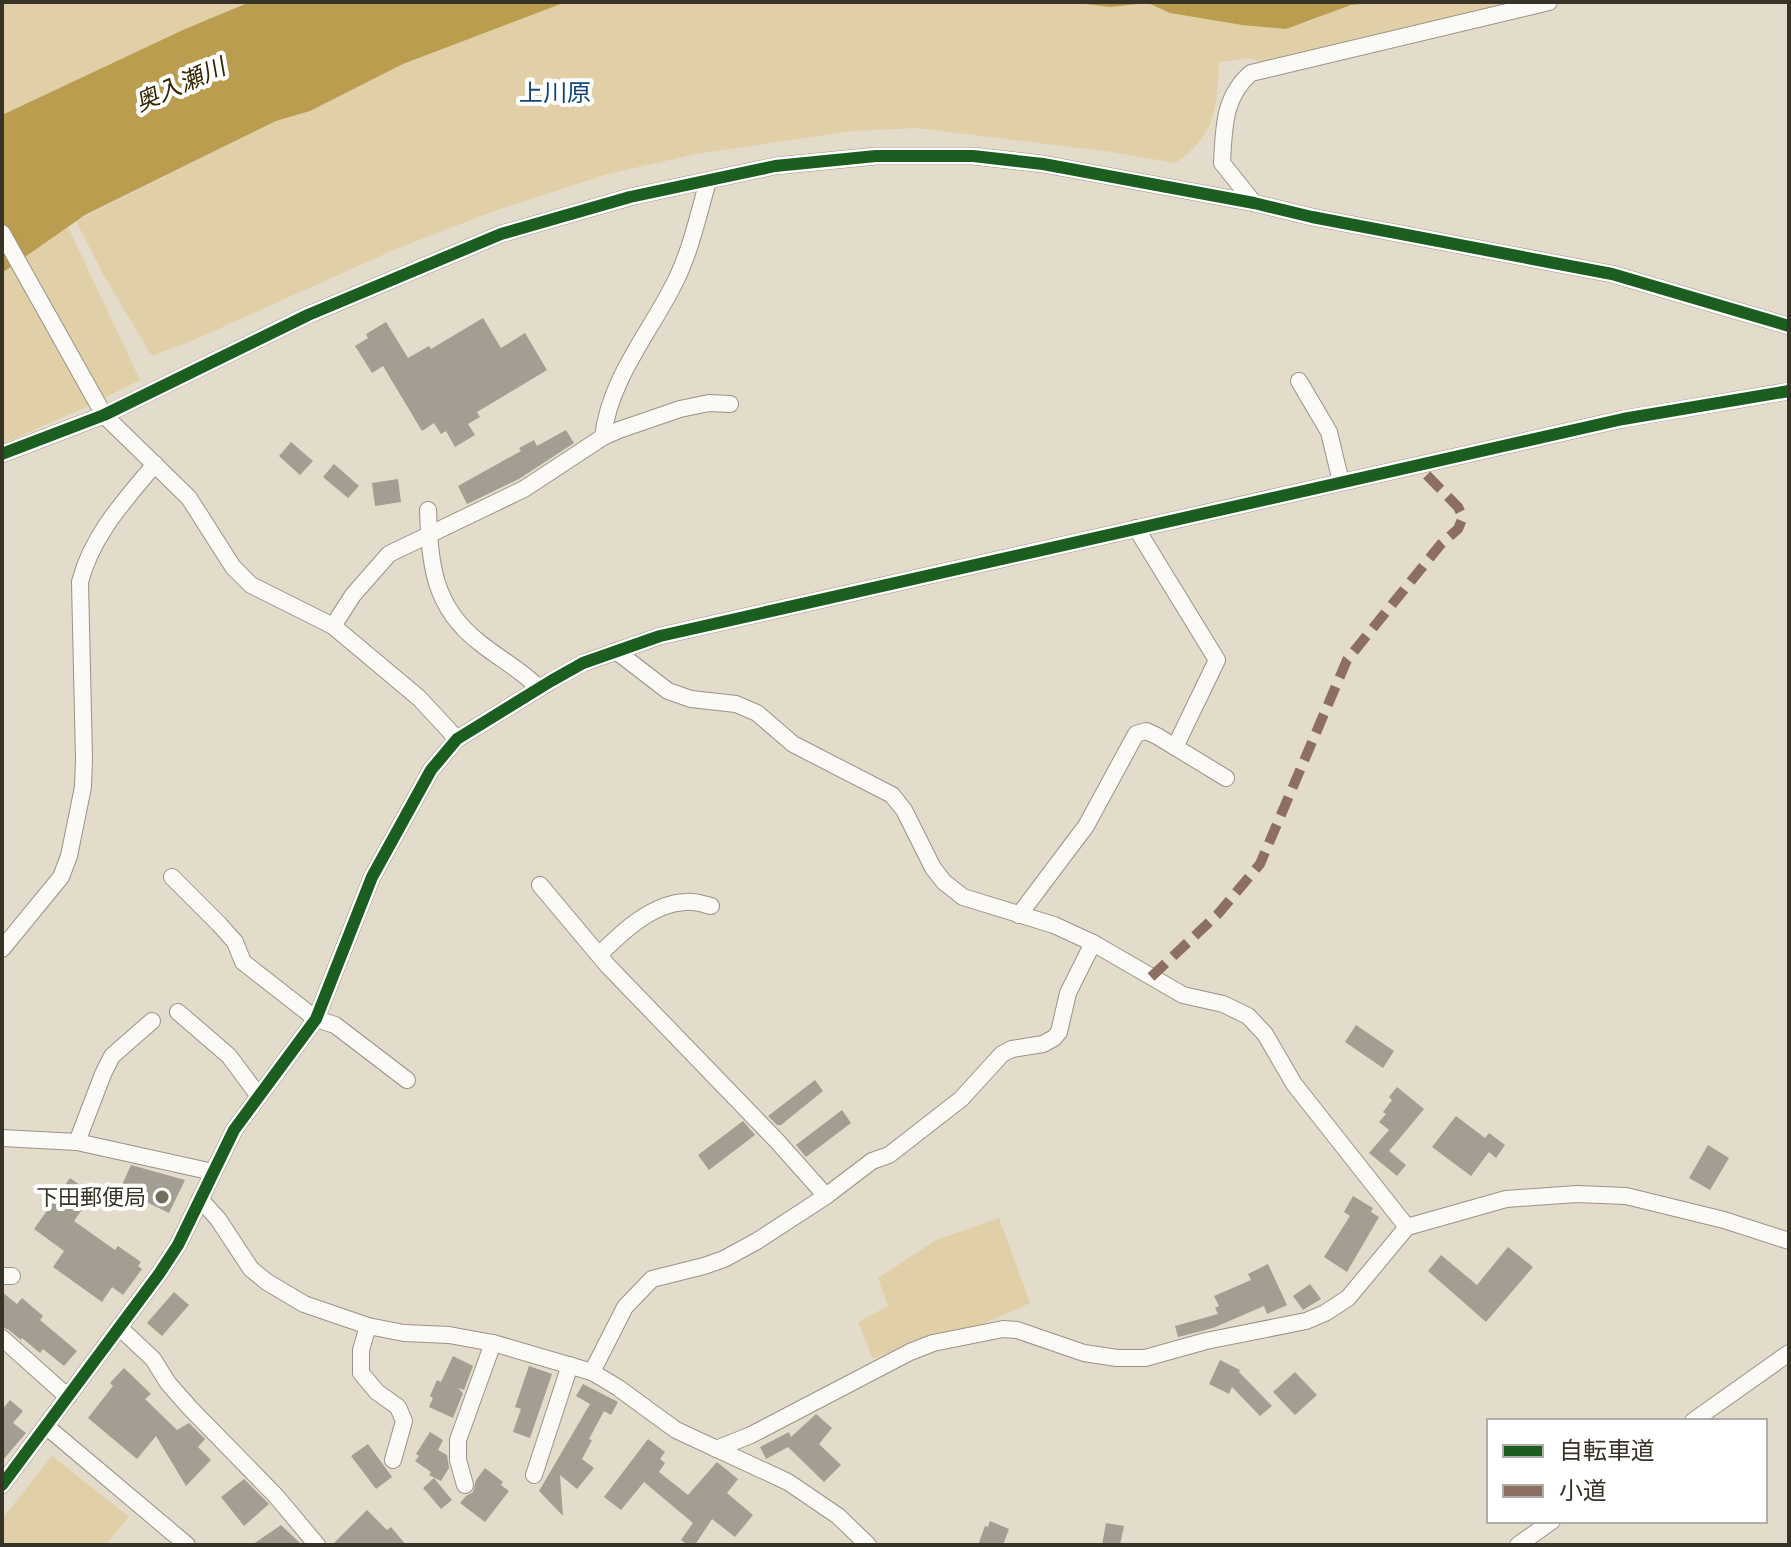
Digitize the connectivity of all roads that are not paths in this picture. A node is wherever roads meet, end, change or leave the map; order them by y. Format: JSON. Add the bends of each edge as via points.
{"nodes":[{"id":1,"x":1549,"y":2,"type":"edge"},
{"id":2,"x":708,"y":181,"type":"junction"},
{"id":3,"x":1254,"y":203,"type":"junction"},
{"id":4,"x":2,"y":233,"type":"edge"},
{"id":5,"x":1789,"y":326,"type":"edge"},
{"id":6,"x":1299,"y":381,"type":"dead end"},
{"id":7,"x":1789,"y":391,"type":"edge"},
{"id":8,"x":730,"y":404,"type":"dead end"},
{"id":9,"x":102,"y":410,"type":"junction"},
{"id":10,"x":603,"y":437,"type":"junction"},
{"id":11,"x":2,"y":454,"type":"edge"},
{"id":12,"x":155,"y":464,"type":"junction"},
{"id":13,"x":1341,"y":482,"type":"junction"},
{"id":14,"x":428,"y":510,"type":"dead end"},
{"id":15,"x":1136,"y":528,"type":"junction"},
{"id":16,"x":429,"y":535,"type":"junction"},
{"id":17,"x":333,"y":626,"type":"junction"},
{"id":18,"x":616,"y":651,"type":"junction"},
{"id":19,"x":539,"y":688,"type":"junction"},
{"id":20,"x":457,"y":739,"type":"junction"},
{"id":21,"x":1175,"y":747,"type":"junction"},
{"id":22,"x":1226,"y":778,"type":"dead end"},
{"id":23,"x":172,"y":877,"type":"dead end"},
{"id":24,"x":540,"y":885,"type":"dead end"},
{"id":25,"x":711,"y":906,"type":"dead end"},
{"id":26,"x":1019,"y":915,"type":"junction"},
{"id":27,"x":1093,"y":943,"type":"junction"},
{"id":28,"x":2,"y":949,"type":"edge"},
{"id":29,"x":599,"y":955,"type":"junction"},
{"id":30,"x":178,"y":1012,"type":"dead end"},
{"id":31,"x":316,"y":1019,"type":"junction"},
{"id":32,"x":152,"y":1021,"type":"dead end"},
{"id":33,"x":407,"y":1080,"type":"dead end"},
{"id":34,"x":258,"y":1095,"type":"junction"},
{"id":35,"x":2,"y":1138,"type":"edge"},
{"id":36,"x":77,"y":1142,"type":"junction"},
{"id":37,"x":213,"y":1172,"type":"junction"},
{"id":38,"x":826,"y":1196,"type":"junction"},
{"id":39,"x":200,"y":1199,"type":"junction"},
{"id":40,"x":1407,"y":1227,"type":"junction"},
{"id":41,"x":1789,"y":1241,"type":"edge"},
{"id":42,"x":368,"y":1326,"type":"junction"},
{"id":43,"x":120,"y":1328,"type":"junction"},
{"id":44,"x":2,"y":1338,"type":"edge"},
{"id":45,"x":493,"y":1343,"type":"junction"},
{"id":46,"x":1789,"y":1353,"type":"edge"},
{"id":47,"x":570,"y":1365,"type":"junction"},
{"id":48,"x":592,"y":1372,"type":"junction"},
{"id":49,"x":68,"y":1397,"type":"junction"},
{"id":50,"x":1696,"y":1419,"type":"edge"},
{"id":51,"x":47,"y":1427,"type":"junction"},
{"id":52,"x":716,"y":1449,"type":"junction"},
{"id":53,"x":393,"y":1460,"type":"dead end"},
{"id":54,"x":534,"y":1475,"type":"dead end"},
{"id":55,"x":2,"y":1485,"type":"edge"},
{"id":56,"x":465,"y":1485,"type":"dead end"},
{"id":57,"x":1549,"y":1523,"type":"edge"},
{"id":58,"x":187,"y":1545,"type":"edge"},
{"id":59,"x":317,"y":1545,"type":"edge"},
{"id":60,"x":868,"y":1545,"type":"edge"},
{"id":61,"x":1518,"y":1545,"type":"edge"}],
"edges":[{"from":1,"to":3,"type":"street","via":[[1251,73],[1230,98],[1222,163]]},
{"from":2,"to":3,"type":"street","via":[[775,166],[876,156],[973,156]]},
{"from":2,"to":9,"type":"street","via":[[501,234]]},
{"from":2,"to":10,"type":"street","via":[[675,283],[614,392]]},
{"from":3,"to":5,"type":"street","via":[[1612,274]]},
{"from":4,"to":9,"type":"street"},
{"from":6,"to":13,"type":"street","via":[[1329,432]]},
{"from":7,"to":13,"type":"street","via":[[1623,419]]},
{"from":8,"to":10,"type":"street","via":[[680,409]]},
{"from":9,"to":11,"type":"street"},
{"from":9,"to":12,"type":"street"},
{"from":10,"to":16,"type":"street","via":[[524,489]]},
{"from":12,"to":17,"type":"street","via":[[189,498],[233,567],[251,585]]},
{"from":12,"to":28,"type":"street","via":[[114,514],[85,563],[80,582],[83,787],[69,856],[61,877]]},
{"from":13,"to":15,"type":"street"},
{"from":14,"to":16,"type":"street"},
{"from":15,"to":18,"type":"street","via":[[660,636]]},
{"from":15,"to":21,"type":"street","via":[[1217,660]]},
{"from":16,"to":17,"type":"street","via":[[389,554]]},
{"from":16,"to":19,"type":"street","via":[[431,569],[449,610],[480,644]]},
{"from":17,"to":20,"type":"street","via":[[419,698]]},
{"from":18,"to":19,"type":"street"},
{"from":18,"to":26,"type":"street","via":[[668,691],[757,713],[793,744],[892,795],[944,882],[963,897]]},
{"from":19,"to":20,"type":"street"},
{"from":20,"to":31,"type":"street","via":[[431,770],[378,866]]},
{"from":21,"to":22,"type":"street"},
{"from":21,"to":26,"type":"street","via":[[1146,731],[1136,734],[1086,826]]},
{"from":23,"to":31,"type":"street","via":[[235,942],[243,962]]},
{"from":24,"to":29,"type":"street"},
{"from":25,"to":29,"type":"street","via":[[686,901],[659,909]]},
{"from":26,"to":27,"type":"street"},
{"from":27,"to":38,"type":"street","via":[[1068,993],[1054,1038],[1002,1054],[961,1099]]},
{"from":27,"to":40,"type":"street","via":[[1183,995],[1248,1016],[1294,1084]]},
{"from":29,"to":38,"type":"street"},
{"from":30,"to":34,"type":"street","via":[[229,1056]]},
{"from":31,"to":33,"type":"street","via":[[335,1025]]},
{"from":31,"to":34,"type":"street"},
{"from":32,"to":36,"type":"street","via":[[112,1056]]},
{"from":34,"to":37,"type":"street"},
{"from":35,"to":36,"type":"street"},
{"from":36,"to":37,"type":"street"},
{"from":37,"to":39,"type":"street"},
{"from":38,"to":48,"type":"street","via":[[724,1259],[652,1279],[625,1307]]},
{"from":39,"to":42,"type":"street","via":[[251,1269],[267,1282],[304,1304]]},
{"from":39,"to":43,"type":"street","via":[[178,1245]]},
{"from":40,"to":41,"type":"street","via":[[1506,1199],[1577,1194],[1626,1196]]},
{"from":40,"to":52,"type":"street","via":[[1348,1298],[1306,1321],[1145,1358],[1084,1353],[1017,1330],[960,1337],[910,1352]]},
{"from":42,"to":45,"type":"street"},
{"from":42,"to":53,"type":"street","via":[[361,1373],[398,1407],[404,1421]]},
{"from":43,"to":49,"type":"street"},
{"from":43,"to":59,"type":"street"},
{"from":44,"to":49,"type":"street"},
{"from":45,"to":47,"type":"street"},
{"from":45,"to":56,"type":"street","via":[[458,1440]]},
{"from":46,"to":50,"type":"street"},
{"from":47,"to":48,"type":"street"},
{"from":47,"to":54,"type":"street"},
{"from":48,"to":52,"type":"street","via":[[676,1430]]},
{"from":49,"to":51,"type":"street"},
{"from":51,"to":55,"type":"street"},
{"from":51,"to":58,"type":"street"},
{"from":52,"to":60,"type":"street","via":[[788,1482],[838,1516]]},
{"from":57,"to":61,"type":"street"}]}
